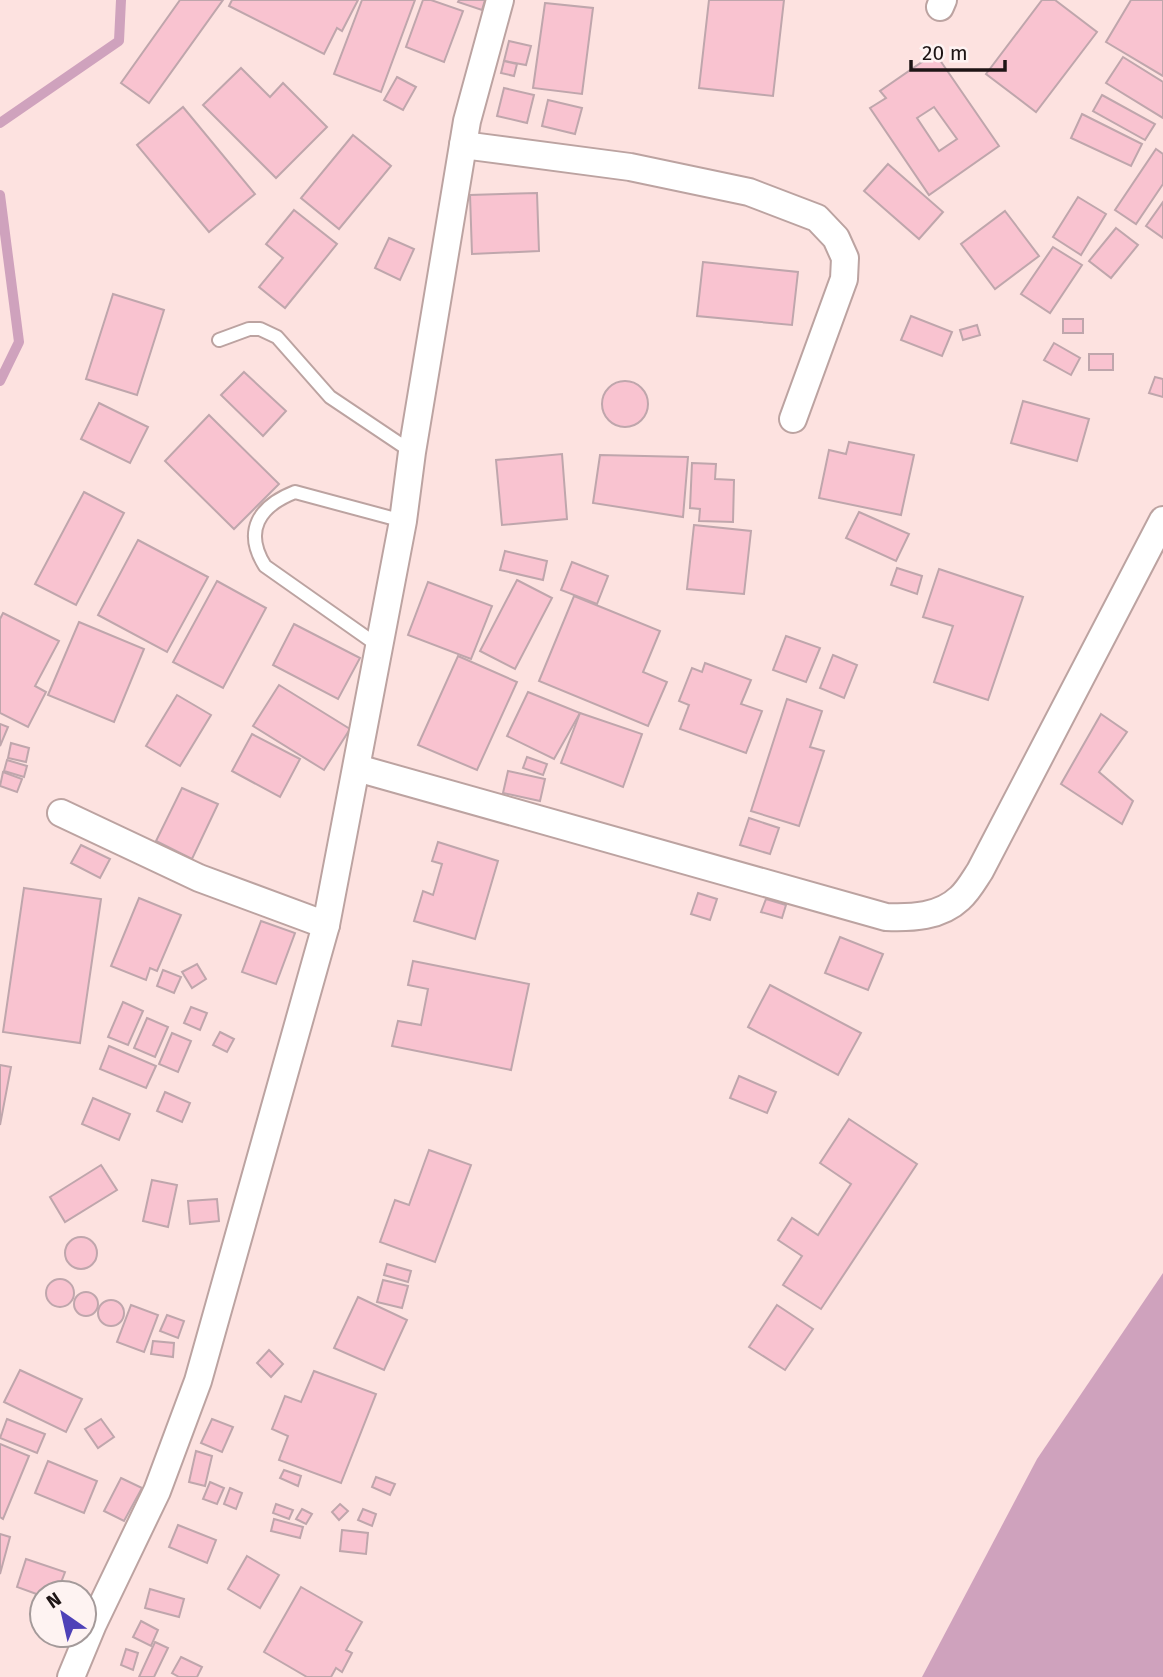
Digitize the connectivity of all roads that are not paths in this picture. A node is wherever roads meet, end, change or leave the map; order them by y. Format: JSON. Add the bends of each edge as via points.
{"nodes":[{"id":1,"x":500,"y":0,"type":"edge"},
{"id":2,"x":463,"y":145,"type":"junction"},
{"id":3,"x":219,"y":340,"type":"dead end"},
{"id":4,"x":793,"y":419,"type":"dead end"},
{"id":5,"x":412,"y":452,"type":"junction"},
{"id":6,"x":1163,"y":520,"type":"edge"},
{"id":7,"x":403,"y":521,"type":"junction"},
{"id":8,"x":380,"y":648,"type":"junction"},
{"id":9,"x":357,"y":768,"type":"junction"},
{"id":10,"x":61,"y":813,"type":"dead end"},
{"id":11,"x":326,"y":925,"type":"junction"},
{"id":12,"x":71,"y":1677,"type":"edge"}],
"edges":[{"from":1,"to":2,"type":"street"},
{"from":2,"to":4,"type":"street","via":[[643,170],[749,192],[817,218],[836,238],[845,258],[844,279]]},
{"from":2,"to":5,"type":"street"},
{"from":3,"to":5,"type":"lane","via":[[249,329],[277,337],[330,397]]},
{"from":5,"to":7,"type":"street"},
{"from":6,"to":9,"type":"street","via":[[980,871],[960,899],[938,912],[914,918],[886,917]]},
{"from":7,"to":8,"type":"street"},
{"from":7,"to":8,"type":"lane","via":[[295,492],[273,502],[254,534],[265,566]]},
{"from":8,"to":9,"type":"street"},
{"from":9,"to":11,"type":"street"},
{"from":10,"to":11,"type":"street","via":[[199,878]]},
{"from":11,"to":12,"type":"street","via":[[198,1381],[157,1491]]}]}
